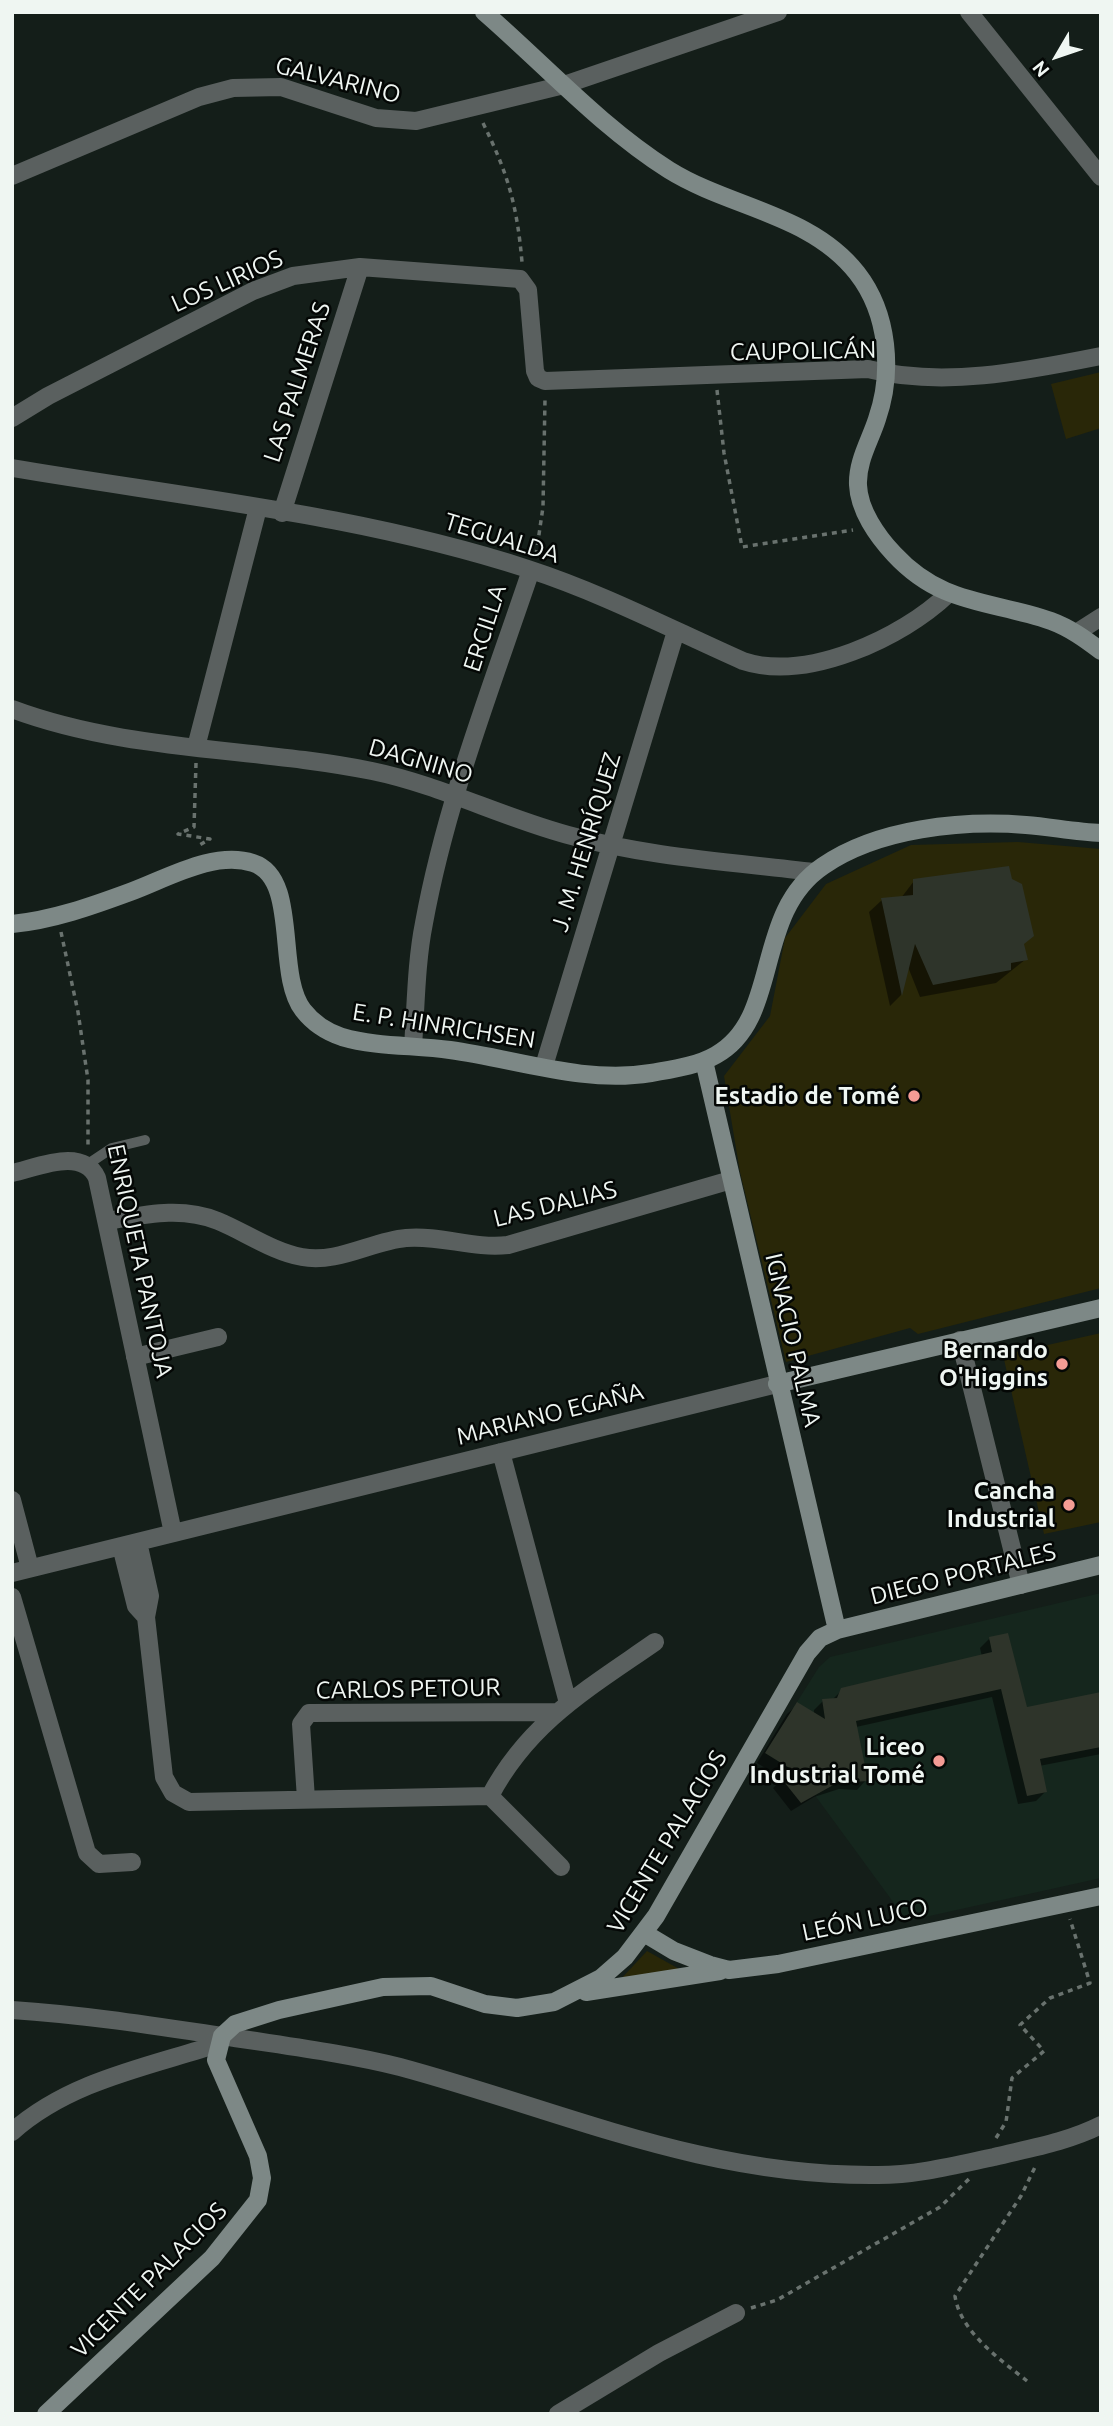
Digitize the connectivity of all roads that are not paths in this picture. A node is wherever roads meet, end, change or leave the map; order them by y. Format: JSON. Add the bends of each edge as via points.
{"nodes":[{"id":1,"x":484,"y":12,"type":"edge"},
{"id":2,"x":726,"y":12,"type":"edge"},
{"id":3,"x":778,"y":12,"type":"edge"},
{"id":4,"x":969,"y":12,"type":"edge"},
{"id":5,"x":741,"y":25,"type":"junction"},
{"id":6,"x":564,"y":85,"type":"junction"},
{"id":7,"x":1100,"y":175,"type":"edge"},
{"id":8,"x":12,"y":176,"type":"edge"},
{"id":9,"x":360,"y":267,"type":"junction"},
{"id":10,"x":1101,"y":356,"type":"edge"},
{"id":11,"x":887,"y":374,"type":"junction"},
{"id":12,"x":545,"y":381,"type":"joint"},
{"id":13,"x":12,"y":418,"type":"edge"},
{"id":14,"x":12,"y":468,"type":"edge"},
{"id":15,"x":258,"y":508,"type":"junction"},
{"id":16,"x":282,"y":513,"type":"junction"},
{"id":17,"x":531,"y":570,"type":"junction"},
{"id":18,"x":948,"y":594,"type":"junction"},
{"id":19,"x":1101,"y":617,"type":"edge"},
{"id":20,"x":676,"y":631,"type":"junction"},
{"id":21,"x":1076,"y":633,"type":"junction"},
{"id":22,"x":1101,"y":652,"type":"edge"},
{"id":23,"x":12,"y":709,"type":"edge"},
{"id":24,"x":196,"y":747,"type":"junction"},
{"id":25,"x":456,"y":794,"type":"junction"},
{"id":26,"x":1101,"y":833,"type":"edge"},
{"id":27,"x":611,"y":845,"type":"junction"},
{"id":28,"x":814,"y":872,"type":"junction"},
{"id":29,"x":12,"y":924,"type":"edge"},
{"id":30,"x":413,"y":1046,"type":"junction"},
{"id":31,"x":704,"y":1061,"type":"junction"},
{"id":32,"x":544,"y":1066,"type":"junction"},
{"id":33,"x":145,"y":1140,"type":"dead end"},
{"id":34,"x":88,"y":1164,"type":"junction"},
{"id":35,"x":12,"y":1173,"type":"edge"},
{"id":36,"x":731,"y":1180,"type":"junction"},
{"id":37,"x":107,"y":1221,"type":"junction"},
{"id":38,"x":1101,"y":1308,"type":"edge"},
{"id":39,"x":218,"y":1337,"type":"dead end"},
{"id":40,"x":960,"y":1340,"type":"junction"},
{"id":41,"x":135,"y":1357,"type":"junction"},
{"id":42,"x":777,"y":1384,"type":"junction"},
{"id":43,"x":501,"y":1452,"type":"junction"},
{"id":44,"x":12,"y":1500,"type":"edge"},
{"id":45,"x":173,"y":1533,"type":"junction"},
{"id":46,"x":130,"y":1544,"type":"junction"},
{"id":47,"x":1101,"y":1565,"type":"edge"},
{"id":48,"x":30,"y":1568,"type":"junction"},
{"id":49,"x":12,"y":1573,"type":"edge"},
{"id":50,"x":1021,"y":1585,"type":"junction"},
{"id":51,"x":12,"y":1597,"type":"edge"},
{"id":52,"x":837,"y":1630,"type":"junction"},
{"id":53,"x":655,"y":1642,"type":"dead end"},
{"id":54,"x":561,"y":1708,"type":"junction"},
{"id":55,"x":490,"y":1796,"type":"junction"},
{"id":56,"x":306,"y":1799,"type":"junction"},
{"id":57,"x":132,"y":1862,"type":"dead end"},
{"id":58,"x":561,"y":1867,"type":"dead end"},
{"id":59,"x":1101,"y":1896,"type":"edge"},
{"id":60,"x":644,"y":1933,"type":"junction"},
{"id":61,"x":729,"y":1969,"type":"junction"},
{"id":62,"x":572,"y":1995,"type":"junction"},
{"id":63,"x":12,"y":2010,"type":"edge"},
{"id":64,"x":220,"y":2040,"type":"junction"},
{"id":65,"x":1101,"y":2125,"type":"edge"},
{"id":66,"x":12,"y":2132,"type":"edge"},
{"id":67,"x":736,"y":2313,"type":"road end"},
{"id":68,"x":46,"y":2414,"type":"edge"},
{"id":69,"x":558,"y":2414,"type":"edge"}],
"edges":[{"from":1,"to":6,"type":"main road"},
{"from":2,"to":5,"type":"street"},
{"from":3,"to":5,"type":"street","name":"GALVARINO"},
{"from":4,"to":7,"type":"street"},
{"from":5,"to":6,"type":"street","name":"GALVARINO"},
{"from":6,"to":8,"type":"street","name":"GALVARINO","via":[[416,121],[389,121],[295,90],[265,85],[233,88],[199,97]]},
{"from":6,"to":11,"type":"main road","via":[[672,172],[793,224],[832,248],[857,273],[871,296]]},
{"from":9,"to":12,"type":"street","name":"LOS LIRIOS","via":[[516,277],[528,290],[535,371]]},
{"from":9,"to":13,"type":"street","name":"LOS LIRIOS","via":[[313,271],[262,287]]},
{"from":9,"to":16,"type":"street","name":"LAS PALMERAS"},
{"from":10,"to":11,"type":"street","name":"CAUPOLICÁN","via":[[1020,372],[906,378]]},
{"from":11,"to":12,"type":"street","name":"CAUPOLICÁN","via":[[868,369]]},
{"from":11,"to":18,"type":"main road","via":[[883,400],[862,456],[858,483],[862,504],[873,527],[906,566]]},
{"from":14,"to":15,"type":"street","name":"TEGUALDA"},
{"from":15,"to":16,"type":"street","name":"TEGUALDA"},
{"from":15,"to":24,"type":"street"},
{"from":16,"to":17,"type":"street","name":"TEGUALDA","via":[[423,540]]},
{"from":17,"to":20,"type":"street","name":"TEGUALDA"},
{"from":17,"to":25,"type":"street","name":"ERCILLA"},
{"from":18,"to":20,"type":"street","name":"TEGUALDA","via":[[895,634],[790,666],[755,665]]},
{"from":18,"to":21,"type":"main road","via":[[1040,618]]},
{"from":19,"to":21,"type":"street"},
{"from":20,"to":27,"type":"street","name":"J. M. HENRÍQUEZ"},
{"from":21,"to":22,"type":"main road"},
{"from":23,"to":24,"type":"street","name":"DAGNINO","via":[[88,732]]},
{"from":24,"to":25,"type":"street","name":"DAGNINO","via":[[360,769]]},
{"from":25,"to":27,"type":"street","name":"DAGNINO","via":[[544,828]]},
{"from":25,"to":30,"type":"street","name":"ERCILLA","via":[[423,926]]},
{"from":26,"to":28,"type":"main road","via":[[995,824],[938,828],[860,846]]},
{"from":27,"to":28,"type":"street","name":"DAGNINO"},
{"from":27,"to":32,"type":"street","name":"J. M. HENRÍQUEZ"},
{"from":28,"to":31,"type":"main road","via":[[781,916],[750,1020],[726,1048]]},
{"from":29,"to":30,"type":"main road","name":"E. P. HINRICHSEN","via":[[57,916],[209,863],[228,859],[255,863],[270,875],[278,891],[291,987],[303,1010],[322,1028],[345,1038]]},
{"from":30,"to":32,"type":"main road","name":"E. P. HINRICHSEN"},
{"from":31,"to":32,"type":"main road","name":"E. P. HINRICHSEN","via":[[614,1076]]},
{"from":31,"to":36,"type":"main road","name":"IGNACIO PALMA"},
{"from":33,"to":34,"type":"lane","via":[[112,1148]]},
{"from":34,"to":35,"type":"street","via":[[75,1160]]},
{"from":34,"to":37,"type":"street","name":"ENRIQUETA PANTOJA","via":[[97,1178]]},
{"from":36,"to":37,"type":"street","name":"LAS DALIAS","via":[[508,1245],[405,1238],[321,1258],[292,1254],[188,1213],[152,1213]]},
{"from":36,"to":42,"type":"main road","name":"IGNACIO PALMA"},
{"from":37,"to":41,"type":"street","name":"ENRIQUETA PANTOJA"},
{"from":38,"to":40,"type":"main road","name":"MARIANO EGAÑA"},
{"from":39,"to":41,"type":"street"},
{"from":40,"to":42,"type":"main road","name":"MARIANO EGAÑA"},
{"from":40,"to":50,"type":"street"},
{"from":41,"to":45,"type":"street","name":"ENRIQUETA PANTOJA"},
{"from":42,"to":43,"type":"street","name":"MARIANO EGAÑA"},
{"from":42,"to":52,"type":"main road","name":"IGNACIO PALMA"},
{"from":43,"to":45,"type":"street","name":"MARIANO EGAÑA"},
{"from":43,"to":54,"type":"street"},
{"from":44,"to":48,"type":"street"},
{"from":45,"to":46,"type":"street","name":"MARIANO EGAÑA"},
{"from":46,"to":48,"type":"street","name":"MARIANO EGAÑA"},
{"from":46,"to":56,"type":"street","via":[[151,1603],[146,1616],[164,1777],[173,1793],[189,1802]]},
{"from":47,"to":50,"type":"main road","name":"DIEGO PORTALES"},
{"from":48,"to":49,"type":"street","name":"MARIANO EGAÑA"},
{"from":50,"to":52,"type":"main road","name":"DIEGO PORTALES"},
{"from":51,"to":57,"type":"street","via":[[86,1853],[99,1864]]},
{"from":52,"to":60,"type":"main road","name":"VICENTE PALACIOS","via":[[820,1638],[807,1653]]},
{"from":53,"to":54,"type":"street"},
{"from":54,"to":55,"type":"street","via":[[514,1755]]},
{"from":54,"to":56,"type":"street","name":"CARLOS PETOUR","via":[[309,1713],[301,1724]]},
{"from":55,"to":56,"type":"street"},
{"from":55,"to":58,"type":"street"},
{"from":59,"to":61,"type":"main road","name":"LEÓN LUCO","via":[[778,1964]]},
{"from":60,"to":61,"type":"main road","name":"LEÓN LUCO","via":[[692,1959]]},
{"from":60,"to":62,"type":"main road","name":"VICENTE PALACIOS","via":[[614,1968]]},
{"from":61,"to":62,"type":"main road"},
{"from":62,"to":64,"type":"main road","name":"VICENTE PALACIOS","via":[[536,2006],[501,2007],[431,1986],[401,1984],[261,2015],[235,2024]]},
{"from":63,"to":64,"type":"street","via":[[135,2021]]},
{"from":64,"to":65,"type":"street","via":[[337,2053],[398,2067],[637,2141],[793,2171],[880,2176],[953,2167],[1074,2138]]},
{"from":64,"to":66,"type":"street","via":[[76,2090]]},
{"from":64,"to":68,"type":"main road","name":"VICENTE PALACIOS","via":[[217,2068],[261,2167],[258,2200],[212,2258]]},
{"from":67,"to":69,"type":"street"}]}
